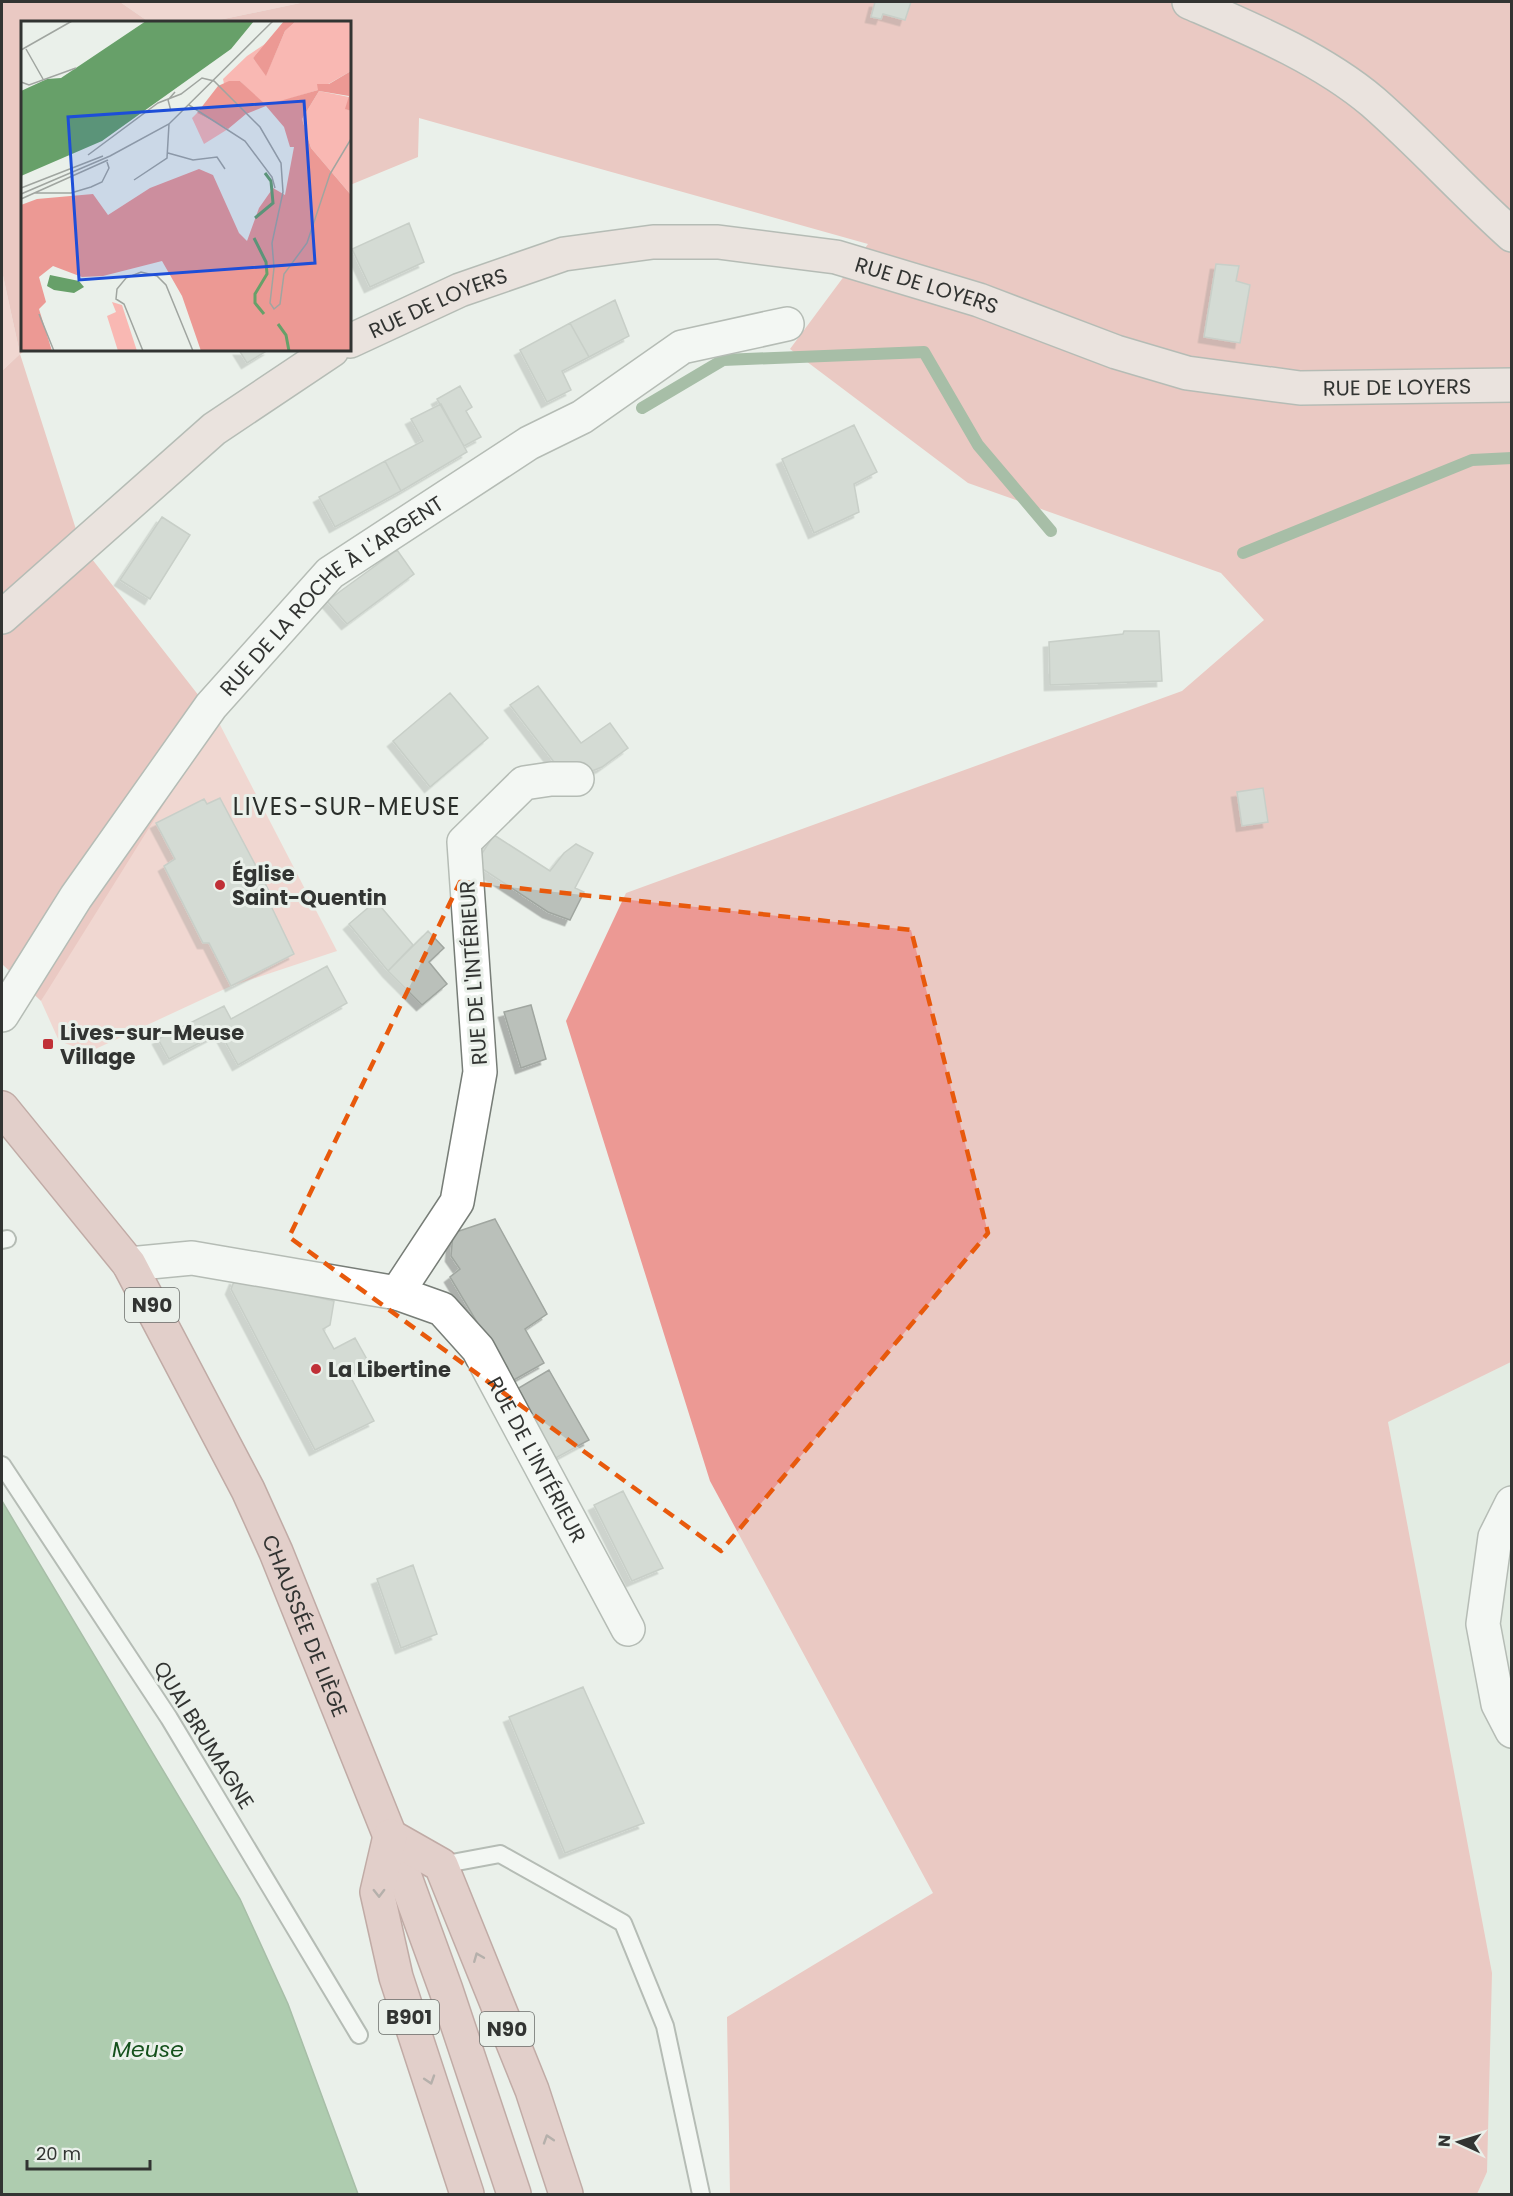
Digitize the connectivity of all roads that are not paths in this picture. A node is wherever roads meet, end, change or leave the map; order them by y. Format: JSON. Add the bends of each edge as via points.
{"nodes":[{"id":1,"x":1189,"y":2,"type":"edge"},
{"id":2,"x":1512,"y":235,"type":"edge"},
{"id":3,"x":787,"y":324,"type":"dead end"},
{"id":4,"x":351,"y":341,"type":"edge"},
{"id":5,"x":331,"y":351,"type":"edge"},
{"id":6,"x":1512,"y":385,"type":"edge"},
{"id":7,"x":2,"y":616,"type":"edge"},
{"id":8,"x":577,"y":779,"type":"dead end"},
{"id":9,"x":2,"y":1015,"type":"edge"},
{"id":10,"x":2,"y":1108,"type":"edge"},
{"id":11,"x":129,"y":1264,"type":"junction"},
{"id":12,"x":397,"y":1293,"type":"junction"},
{"id":13,"x":2,"y":1465,"type":"edge"},
{"id":14,"x":1512,"y":1503,"type":"edge"},
{"id":15,"x":628,"y":1629,"type":"dead end"},
{"id":16,"x":1512,"y":1731,"type":"edge"},
{"id":17,"x":390,"y":1836,"type":"junction"},
{"id":18,"x":441,"y":1865,"type":"junction"},
{"id":19,"x":359,"y":2035,"type":"dead end"},
{"id":20,"x":467,"y":2194,"type":"edge"},
{"id":21,"x":514,"y":2194,"type":"edge"},
{"id":22,"x":566,"y":2194,"type":"edge"},
{"id":23,"x":701,"y":2194,"type":"edge"}],
"edges":[{"from":1,"to":2,"type":"street","via":[[1264,35],[1372,101]]},
{"from":3,"to":9,"type":"street","name":"RUE DE LA ROCHE À L'ARGENT","via":[[682,347],[582,417],[529,443],[330,573],[211,706],[76,897]]},
{"from":4,"to":6,"type":"street","name":"RUE DE LOYERS","via":[[460,290],[564,254],[653,242],[718,242],[836,257],[979,300],[1116,352],[1187,373],[1300,388]]},
{"from":5,"to":7,"type":"street","via":[[214,429]]},
{"from":8,"to":12,"type":"street","name":"RUE DE L'INTÉRIEUR","via":[[524,783],[464,842],[480,1072],[457,1202]]},
{"from":10,"to":11,"type":"main road","name":"CHAUSSÉE DE LIÈGE","number":"N90"},
{"from":11,"to":12,"type":"street","name":"RUE DE L'INTÉRIEUR","via":[[192,1257]]},
{"from":11,"to":17,"type":"main road","name":"CHAUSSÉE DE LIÈGE","number":"N90","via":[[248,1490]]},
{"from":12,"to":15,"type":"street","name":"RUE DE L'INTÉRIEUR","via":[[442,1309],[478,1349]]},
{"from":13,"to":19,"type":"lane","name":"QUAI BRUMAGNE","via":[[169,1718]]},
{"from":14,"to":16,"type":"street","via":[[1495,1537],[1483,1624],[1498,1704]]},
{"from":17,"to":18,"type":"main road"},
{"from":17,"to":20,"type":"main road","number":"B901","one_way":true,"via":[[377,1892],[396,1977]]},
{"from":17,"to":21,"type":"main road","name":"CHAUSSÉE DE LIÈGE","number":"N90"},
{"from":22,"to":18,"type":"main road","number":"N90","one_way":true,"via":[[532,2090]]},
{"from":18,"to":23,"type":"lane","via":[[500,1854],[623,1923],[665,2026]]}]}
